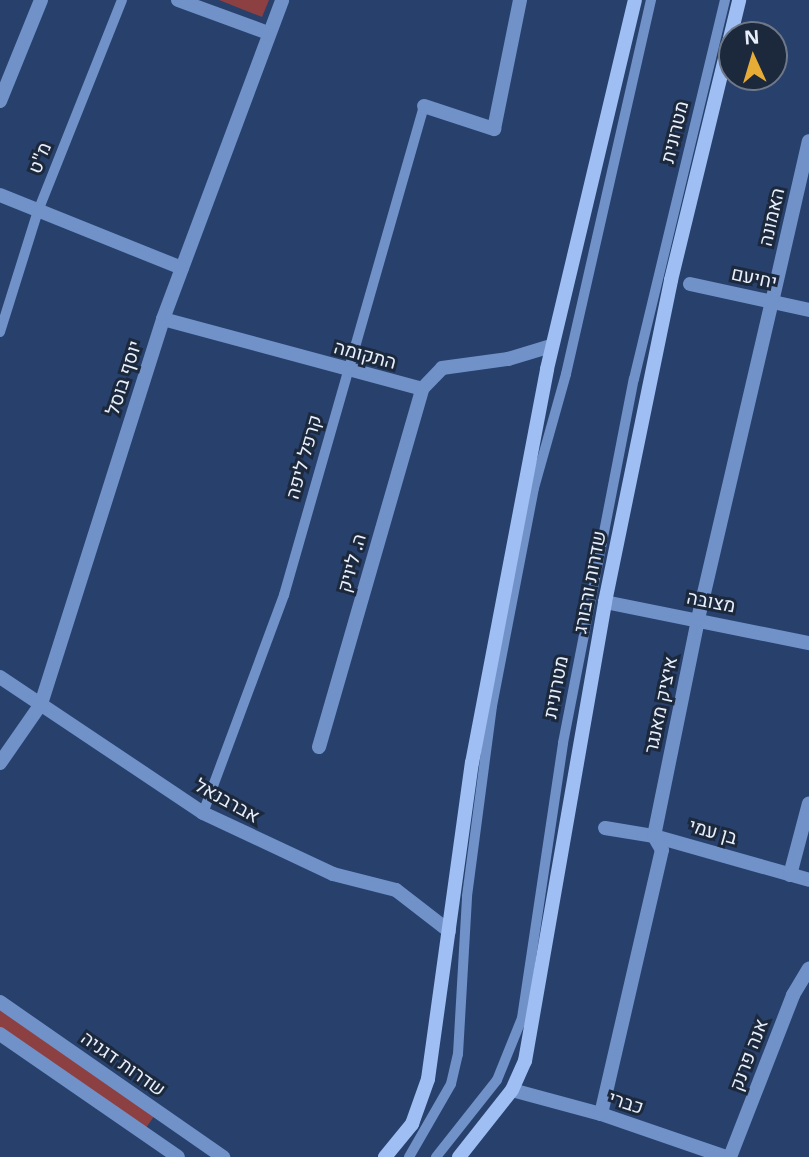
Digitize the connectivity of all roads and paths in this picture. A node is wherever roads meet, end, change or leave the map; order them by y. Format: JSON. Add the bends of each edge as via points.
{"nodes":[{"id":1,"x":41,"y":0,"type":"edge"},
{"id":2,"x":122,"y":0,"type":"edge"},
{"id":3,"x":178,"y":0,"type":"edge"},
{"id":4,"x":282,"y":0,"type":"edge"},
{"id":5,"x":520,"y":0,"type":"edge"},
{"id":6,"x":635,"y":0,"type":"edge"},
{"id":7,"x":652,"y":0,"type":"edge"},
{"id":8,"x":725,"y":0,"type":"edge"},
{"id":9,"x":739,"y":0,"type":"edge"},
{"id":10,"x":268,"y":33,"type":"junction"},
{"id":11,"x":0,"y":101,"type":"edge"},
{"id":12,"x":424,"y":106,"type":"joint"},
{"id":13,"x":809,"y":141,"type":"edge"},
{"id":14,"x":0,"y":195,"type":"edge"},
{"id":15,"x":38,"y":211,"type":"junction"},
{"id":16,"x":182,"y":268,"type":"junction"},
{"id":17,"x":690,"y":284,"type":"dead end"},
{"id":18,"x":772,"y":302,"type":"junction"},
{"id":19,"x":809,"y":310,"type":"edge"},
{"id":20,"x":163,"y":318,"type":"junction"},
{"id":21,"x":0,"y":332,"type":"edge"},
{"id":22,"x":551,"y":346,"type":"junction"},
{"id":23,"x":346,"y":370,"type":"junction"},
{"id":24,"x":422,"y":389,"type":"junction"},
{"id":25,"x":605,"y":602,"type":"junction"},
{"id":26,"x":698,"y":619,"type":"junction"},
{"id":27,"x":809,"y":643,"type":"edge"},
{"id":28,"x":0,"y":677,"type":"edge"},
{"id":29,"x":41,"y":704,"type":"junction"},
{"id":30,"x":319,"y":747,"type":"dead end"},
{"id":31,"x":0,"y":764,"type":"edge"},
{"id":32,"x":809,"y":803,"type":"edge"},
{"id":33,"x":203,"y":813,"type":"junction"},
{"id":34,"x":605,"y":828,"type":"dead end"},
{"id":35,"x":654,"y":836,"type":"junction"},
{"id":36,"x":790,"y":875,"type":"junction"},
{"id":37,"x":809,"y":880,"type":"edge"},
{"id":38,"x":449,"y":931,"type":"junction"},
{"id":39,"x":809,"y":968,"type":"edge"},
{"id":40,"x":0,"y":1002,"type":"edge"},
{"id":41,"x":0,"y":1034,"type":"edge"},
{"id":42,"x":512,"y":1090,"type":"junction"},
{"id":43,"x":601,"y":1114,"type":"junction"},
{"id":44,"x":178,"y":1157,"type":"edge"},
{"id":45,"x":223,"y":1157,"type":"edge"},
{"id":46,"x":385,"y":1157,"type":"edge"},
{"id":47,"x":409,"y":1157,"type":"edge"},
{"id":48,"x":436,"y":1157,"type":"edge"},
{"id":49,"x":459,"y":1157,"type":"edge"},
{"id":50,"x":728,"y":1157,"type":"edge"}],
"edges":[{"from":1,"to":11,"type":"street"},
{"from":2,"to":15,"type":"lane","name":"מ\"ט"},
{"from":3,"to":10,"type":"street"},
{"from":4,"to":10,"type":"street","name":"יוסף בוסל"},
{"from":5,"to":12,"type":"street","via":[[494,129]]},
{"from":6,"to":22,"type":"main road"},
{"from":7,"to":47,"type":"lane","via":[[566,374],[534,488],[492,706],[467,896],[458,1054],[451,1084]]},
{"from":8,"to":48,"type":"lane","name":"מטרונית","via":[[634,379],[563,743],[522,1018],[497,1080]]},
{"from":9,"to":25,"type":"main road","name":"שדרות ורבורג","via":[[671,280]]},
{"from":10,"to":16,"type":"street","name":"יוסף בוסל"},
{"from":12,"to":23,"type":"lane","name":"קרפל ליפה"},
{"from":13,"to":18,"type":"street","name":"האמונה"},
{"from":14,"to":15,"type":"street"},
{"from":15,"to":16,"type":"street"},
{"from":15,"to":21,"type":"lane","name":"מ\"ט"},
{"from":16,"to":20,"type":"street","name":"יוסף בוסל"},
{"from":17,"to":18,"type":"street","name":"יחיעם"},
{"from":18,"to":19,"type":"street","name":"יחיעם"},
{"from":18,"to":26,"type":"street","name":"איציק מאנגר"},
{"from":20,"to":23,"type":"street","name":"התקומה"},
{"from":20,"to":29,"type":"street","name":"יוסף בוסל"},
{"from":22,"to":24,"type":"street","via":[[508,359],[442,368]]},
{"from":22,"to":38,"type":"main road","via":[[472,763]]},
{"from":23,"to":24,"type":"street","name":"התקומה"},
{"from":23,"to":33,"type":"lane","name":"קרפל ליפה","via":[[284,595]]},
{"from":24,"to":30,"type":"street","name":"ה. ליויק"},
{"from":25,"to":26,"type":"street","name":"מצובה"},
{"from":25,"to":42,"type":"main road","name":"שדרות ורבורג","via":[[532,1031]]},
{"from":26,"to":27,"type":"street","name":"מצובה"},
{"from":26,"to":35,"type":"street","name":"איציק מאנגר"},
{"from":28,"to":29,"type":"street","name":"אברבנאל"},
{"from":29,"to":31,"type":"street","name":"יוסף בוסל"},
{"from":29,"to":33,"type":"street","name":"אברבנאל"},
{"from":32,"to":36,"type":"street"},
{"from":33,"to":38,"type":"street","name":"אברבנאל","via":[[333,874],[396,890]]},
{"from":34,"to":35,"type":"street","name":"בן עמי"},
{"from":35,"to":36,"type":"street","name":"בן עמי"},
{"from":35,"to":43,"type":"street","name":"איציק מאנגר","via":[[662,850]]},
{"from":36,"to":37,"type":"street","name":"בן עמי"},
{"from":38,"to":46,"type":"main road","via":[[420,1109]]},
{"from":39,"to":50,"type":"street","name":"אנה פרנק","via":[[793,995]]},
{"from":40,"to":45,"type":"street","name":"שדרות דגניה"},
{"from":41,"to":44,"type":"street"},
{"from":42,"to":43,"type":"street","name":"כברי"},
{"from":42,"to":49,"type":"main road","name":"שדרות ורבורג"},
{"from":43,"to":50,"type":"street","name":"כברי"}]}
